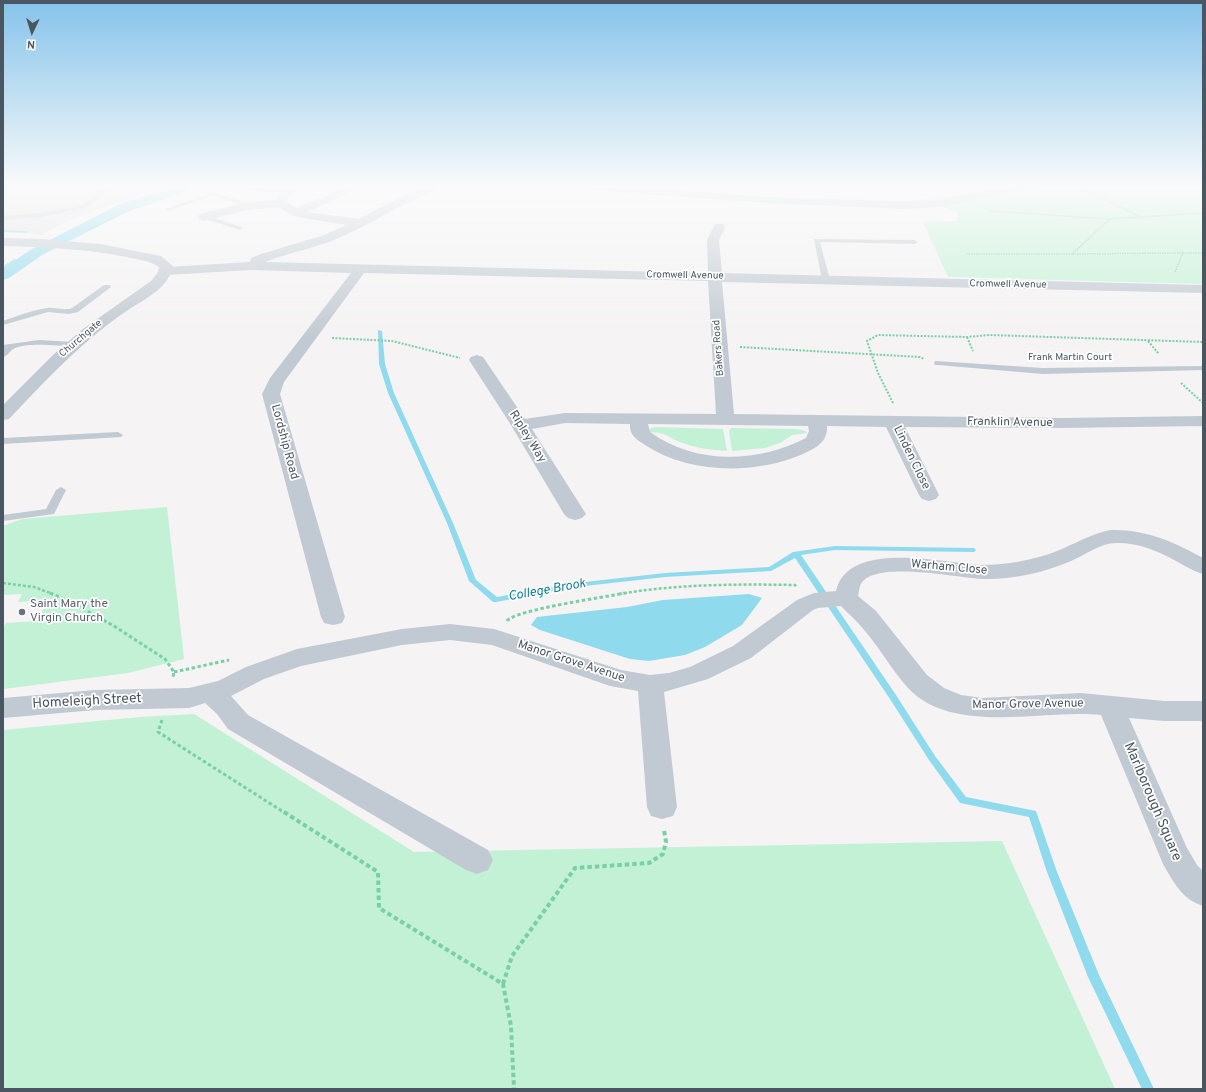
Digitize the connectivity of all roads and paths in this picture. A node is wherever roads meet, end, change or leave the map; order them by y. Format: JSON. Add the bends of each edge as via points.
{"nodes":[{"id":1,"x":331,"y":237,"type":"edge"},
{"id":2,"x":714,"y":237,"type":"edge"},
{"id":3,"x":1091,"y":237,"type":"edge"},
{"id":4,"x":3,"y":242,"type":"edge"},
{"id":5,"x":915,"y":242,"type":"dead end"},
{"id":6,"x":1183,"y":253,"type":"junction"},
{"id":7,"x":1203,"y":253,"type":"edge"},
{"id":8,"x":966,"y":254,"type":"dead end"},
{"id":9,"x":1072,"y":254,"type":"junction"},
{"id":10,"x":251,"y":266,"type":"junction"},
{"id":11,"x":361,"y":268,"type":"junction"},
{"id":12,"x":166,"y":271,"type":"junction"},
{"id":13,"x":715,"y":277,"type":"junction"},
{"id":14,"x":1172,"y":278,"type":"dead end"},
{"id":15,"x":826,"y":280,"type":"junction"},
{"id":16,"x":108,"y":288,"type":"dead end"},
{"id":17,"x":1203,"y":289,"type":"edge"},
{"id":18,"x":3,"y":323,"type":"edge"},
{"id":19,"x":311,"y":337,"type":"junction"},
{"id":20,"x":1203,"y":342,"type":"edge"},
{"id":21,"x":74,"y":344,"type":"junction"},
{"id":22,"x":7,"y":347,"type":"edge"},
{"id":23,"x":719,"y":347,"type":"junction"},
{"id":24,"x":3,"y":354,"type":"edge"},
{"id":25,"x":871,"y":356,"type":"junction"},
{"id":26,"x":477,"y":360,"type":"joint"},
{"id":27,"x":938,"y":363,"type":"joint"},
{"id":28,"x":1203,"y":368,"type":"edge"},
{"id":29,"x":1166,"y":369,"type":"junction"},
{"id":30,"x":1203,"y":403,"type":"edge"},
{"id":31,"x":3,"y":415,"type":"edge"},
{"id":32,"x":641,"y":419,"type":"junction"},
{"id":33,"x":725,"y":419,"type":"junction"},
{"id":34,"x":817,"y":420,"type":"junction"},
{"id":35,"x":1203,"y":421,"type":"edge"},
{"id":36,"x":898,"y":422,"type":"junction"},
{"id":37,"x":520,"y":425,"type":"junction"},
{"id":38,"x":118,"y":435,"type":"dead end"},
{"id":39,"x":3,"y":441,"type":"edge"},
{"id":40,"x":61,"y":490,"type":"dead end"},
{"id":41,"x":929,"y":495,"type":"dead end"},
{"id":42,"x":575,"y":514,"type":"dead end"},
{"id":43,"x":3,"y":518,"type":"edge"},
{"id":44,"x":1203,"y":567,"type":"edge"},
{"id":45,"x":3,"y":583,"type":"edge"},
{"id":46,"x":772,"y":584,"type":"dead end"},
{"id":47,"x":834,"y":600,"type":"junction"},
{"id":48,"x":333,"y":617,"type":"dead end"},
{"id":49,"x":494,"y":637,"type":"junction"},
{"id":50,"x":650,"y":684,"type":"junction"},
{"id":51,"x":210,"y":693,"type":"junction"},
{"id":52,"x":170,"y":700,"type":"junction"},
{"id":53,"x":1111,"y":706,"type":"junction"},
{"id":54,"x":3,"y":708,"type":"edge"},
{"id":55,"x":1203,"y":711,"type":"edge"},
{"id":56,"x":662,"y":807,"type":"joint"},
{"id":57,"x":477,"y":860,"type":"dead end"},
{"id":58,"x":1203,"y":892,"type":"edge"},
{"id":59,"x":503,"y":984,"type":"junction"},
{"id":60,"x":514,"y":1089,"type":"edge"}],
"edges":[{"from":1,"to":10,"type":"street","via":[[260,259]]},
{"from":2,"to":13,"type":"street","name":"Bakers Road"},
{"from":3,"to":9,"type":"path"},
{"from":4,"to":12,"type":"street","via":[[59,244],[122,251],[156,259],[166,266]]},
{"from":5,"to":15,"type":"lane","via":[[816,240]]},
{"from":6,"to":7,"type":"path"},
{"from":6,"to":9,"type":"path"},
{"from":6,"to":14,"type":"path"},
{"from":8,"to":9,"type":"path"},
{"from":10,"to":11,"type":"street","name":"Cromwell Avenue"},
{"from":10,"to":12,"type":"street","name":"Cromwell Avenue"},
{"from":11,"to":13,"type":"street","name":"Cromwell Avenue"},
{"from":11,"to":19,"type":"street","name":"Lordship Road"},
{"from":12,"to":21,"type":"street","name":"Churchgate","via":[[158,283],[98,324]]},
{"from":13,"to":15,"type":"street","name":"Cromwell Avenue"},
{"from":13,"to":23,"type":"street","name":"Bakers Road"},
{"from":15,"to":17,"type":"street","name":"Cromwell Avenue"},
{"from":16,"to":18,"type":"lane","via":[[75,310],[48,310]]},
{"from":19,"to":26,"type":"path","via":[[392,341],[457,358]]},
{"from":19,"to":48,"type":"street","name":"Lordship Road","via":[[276,382],[271,394]]},
{"from":20,"to":25,"type":"path","via":[[989,335],[878,335],[867,341]]},
{"from":21,"to":22,"type":"lane","via":[[39,342]]},
{"from":21,"to":31,"type":"street","name":"Churchgate"},
{"from":22,"to":24,"type":"lane"},
{"from":23,"to":25,"type":"path","via":[[822,350]]},
{"from":23,"to":33,"type":"street","name":"Bakers Road"},
{"from":25,"to":27,"type":"path","via":[[920,357]]},
{"from":25,"to":36,"type":"path"},
{"from":26,"to":37,"type":"street","name":"Ripley Way"},
{"from":27,"to":29,"type":"lane","name":"Frank Martin Court","via":[[1043,371]]},
{"from":28,"to":29,"type":"lane","name":"Frank Martin Court"},
{"from":29,"to":30,"type":"path"},
{"from":32,"to":33,"type":"street","name":"Franklin Avenue"},
{"from":32,"to":34,"type":"street","via":[[638,427],[640,432],[661,447],[698,458],[741,462],[786,455],[814,441],[818,431]]},
{"from":32,"to":37,"type":"street","name":"Franklin Avenue","via":[[565,418]]},
{"from":33,"to":34,"type":"street","name":"Franklin Avenue"},
{"from":34,"to":36,"type":"street","name":"Franklin Avenue"},
{"from":35,"to":36,"type":"street","name":"Franklin Avenue"},
{"from":36,"to":41,"type":"street","name":"Linden Close"},
{"from":37,"to":42,"type":"street","name":"Ripley Way"},
{"from":38,"to":39,"type":"lane"},
{"from":40,"to":43,"type":"lane","via":[[50,512]]},
{"from":44,"to":47,"type":"street","name":"Warham Close","via":[[1145,540],[1109,536],[1071,554],[999,572],[966,572],[898,564],[877,566],[866,569],[852,579],[846,591]]},
{"from":45,"to":52,"type":"path","via":[[34,587],[69,601],[165,659],[174,672]]},
{"from":46,"to":49,"type":"path","via":[[643,590],[524,612],[509,618]]},
{"from":47,"to":50,"type":"street","name":"Manor Grove Avenue","via":[[805,605],[742,652],[699,673],[669,682]]},
{"from":47,"to":53,"type":"street","name":"Manor Grove Avenue","via":[[871,622],[918,682],[946,700],[982,708],[1081,703]]},
{"from":49,"to":50,"type":"street","name":"Manor Grove Avenue","via":[[618,679]]},
{"from":49,"to":51,"type":"street","name":"Manor Grove Avenue","via":[[457,633],[430,634],[342,648],[275,665]]},
{"from":50,"to":56,"type":"street"},
{"from":51,"to":52,"type":"street","name":"Manor Grove Avenue"},
{"from":51,"to":57,"type":"street","via":[[238,722]]},
{"from":52,"to":54,"type":"street","name":"Homeleigh Street","via":[[95,700]]},
{"from":52,"to":59,"type":"path","via":[[158,732],[378,872],[379,908]]},
{"from":53,"to":55,"type":"street","name":"Manor Grove Avenue","via":[[1164,711]]},
{"from":53,"to":58,"type":"street","name":"Marlborough Square","via":[[1174,855],[1186,875]]},
{"from":56,"to":59,"type":"path","via":[[666,842],[663,854],[649,863],[575,868],[512,956]]},
{"from":59,"to":60,"type":"path","via":[[511,1026]]}]}
